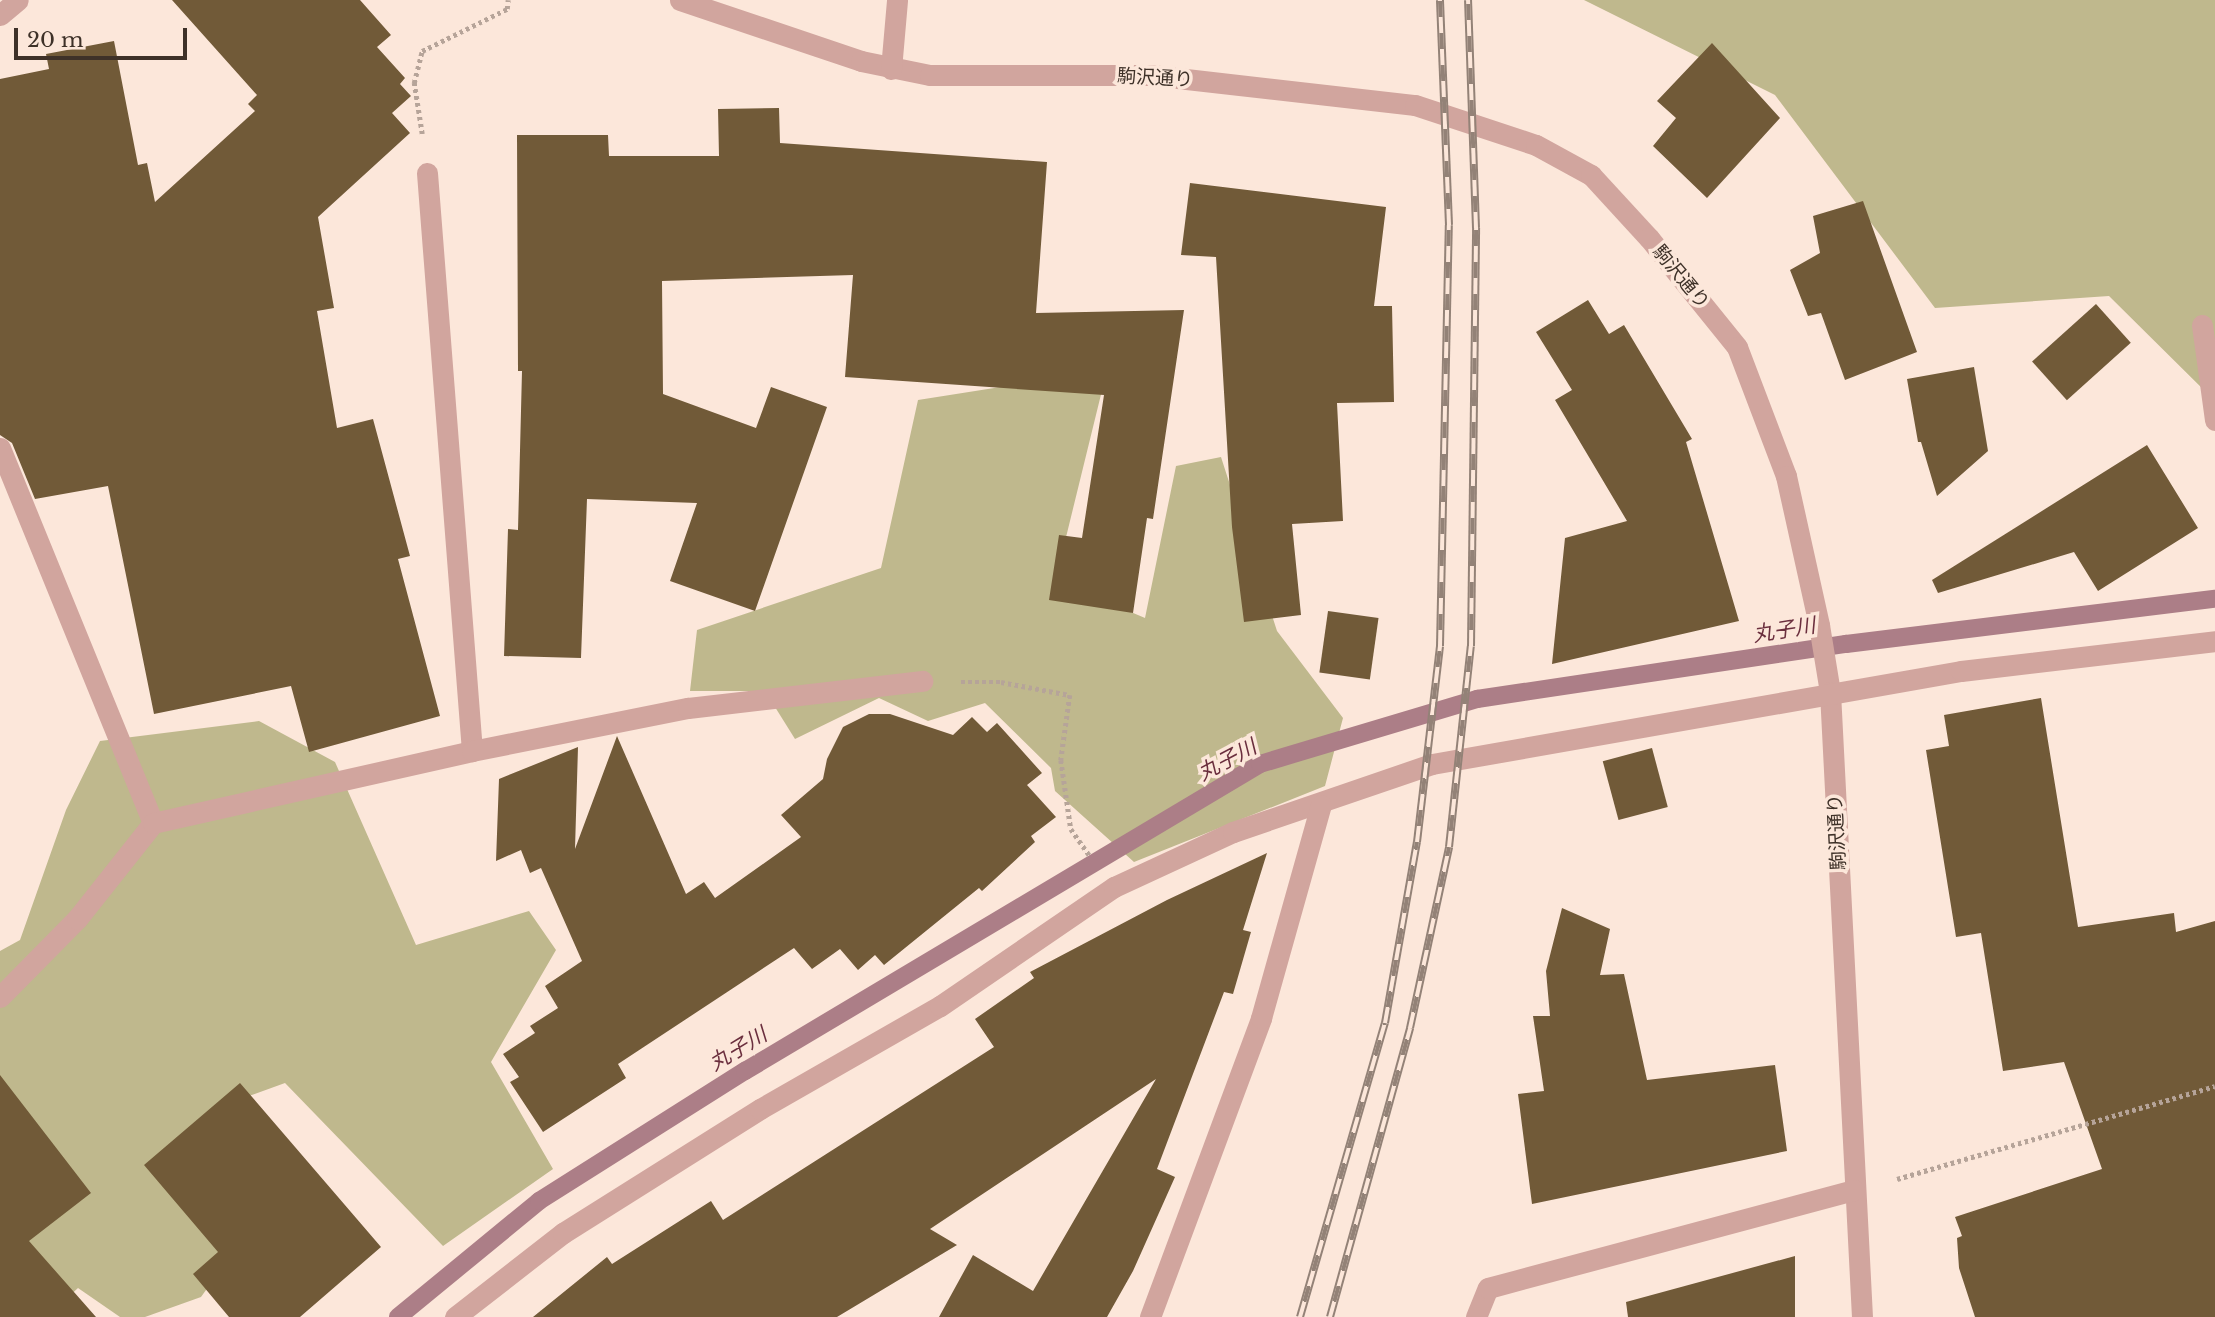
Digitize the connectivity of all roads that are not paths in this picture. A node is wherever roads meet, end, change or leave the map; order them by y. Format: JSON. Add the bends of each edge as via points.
{"nodes":[{"id":1,"x":18,"y":0,"type":"edge"},
{"id":2,"x":680,"y":0,"type":"edge"},
{"id":3,"x":897,"y":0,"type":"edge"},
{"id":4,"x":0,"y":15,"type":"edge"},
{"id":5,"x":891,"y":69,"type":"junction"},
{"id":6,"x":428,"y":173,"type":"road end"},
{"id":7,"x":2202,"y":325,"type":"dead end"},
{"id":8,"x":2215,"y":420,"type":"edge"},
{"id":9,"x":0,"y":448,"type":"edge"},
{"id":10,"x":2215,"y":641,"type":"edge"},
{"id":11,"x":922,"y":681,"type":"dead end"},
{"id":12,"x":1830,"y":692,"type":"junction"},
{"id":13,"x":472,"y":751,"type":"junction"},
{"id":14,"x":1321,"y":805,"type":"junction"},
{"id":15,"x":153,"y":823,"type":"junction"},
{"id":16,"x":0,"y":997,"type":"edge"},
{"id":17,"x":1854,"y":1190,"type":"junction"},
{"id":18,"x":455,"y":1317,"type":"edge"},
{"id":19,"x":1150,"y":1317,"type":"edge"},
{"id":20,"x":1476,"y":1317,"type":"edge"},
{"id":21,"x":1861,"y":1317,"type":"edge"}],
"edges":[{"from":1,"to":4,"type":"street"},
{"from":2,"to":5,"type":"street","name":"駒沢通り"},
{"from":3,"to":5,"type":"street"},
{"from":5,"to":12,"type":"street","name":"駒沢通り","via":[[930,75],[1151,75],[1415,105],[1536,145],[1591,175],[1737,347],[1786,476]]},
{"from":6,"to":13,"type":"street"},
{"from":7,"to":8,"type":"street"},
{"from":9,"to":15,"type":"street"},
{"from":10,"to":12,"type":"street","via":[[1961,671]]},
{"from":11,"to":13,"type":"street","via":[[688,708]]},
{"from":12,"to":14,"type":"street","via":[[1432,764]]},
{"from":12,"to":17,"type":"street","name":"駒沢通り"},
{"from":13,"to":15,"type":"street"},
{"from":14,"to":18,"type":"street","via":[[1233,832],[1114,887],[940,1006],[760,1109],[562,1233]]},
{"from":14,"to":19,"type":"street","via":[[1262,1018]]},
{"from":15,"to":16,"type":"street","via":[[77,919]]},
{"from":17,"to":20,"type":"street","via":[[1488,1289]]},
{"from":17,"to":21,"type":"street","name":"駒沢通り"}]}
